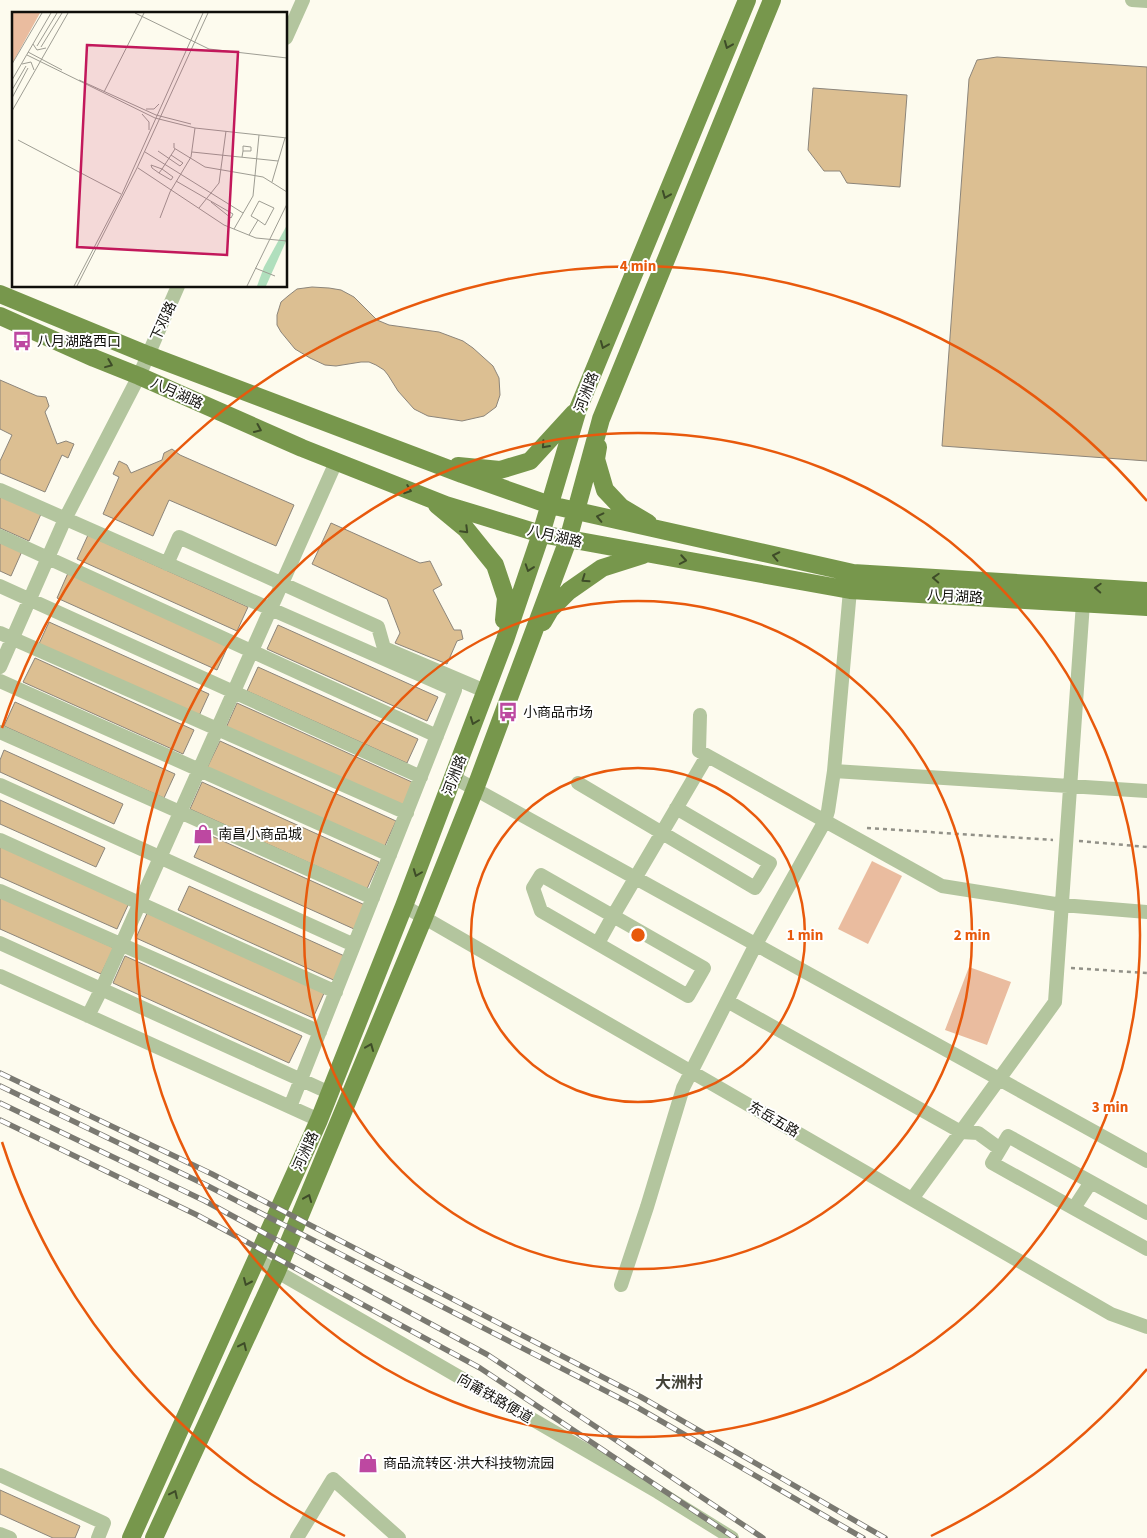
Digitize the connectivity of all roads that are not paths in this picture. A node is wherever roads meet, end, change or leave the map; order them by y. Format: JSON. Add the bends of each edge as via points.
{"nodes":[{"id":1,"x":303,"y":0,"type":"edge"},
{"id":2,"x":747,"y":0,"type":"edge"},
{"id":3,"x":772,"y":0,"type":"edge"},
{"id":4,"x":1132,"y":0,"type":"edge"},
{"id":5,"x":1147,"y":1,"type":"edge"},
{"id":6,"x":288,"y":34,"type":"edge"},
{"id":7,"x":177,"y":288,"type":"edge"},
{"id":8,"x":0,"y":294,"type":"edge"},
{"id":9,"x":0,"y":316,"type":"edge"},
{"id":10,"x":148,"y":355,"type":"junction"},
{"id":11,"x":140,"y":376,"type":"junction"},
{"id":12,"x":578,"y":409,"type":"junction"},
{"id":13,"x":601,"y":420,"type":"junction"},
{"id":14,"x":336,"y":462,"type":"junction"},
{"id":15,"x":434,"y":464,"type":"junction"},
{"id":16,"x":0,"y":480,"type":"edge"},
{"id":17,"x":0,"y":490,"type":"edge"},
{"id":18,"x":429,"y":498,"type":"junction"},
{"id":19,"x":550,"y":505,"type":"junction"},
{"id":20,"x":576,"y":511,"type":"junction"},
{"id":21,"x":65,"y":519,"type":"junction"},
{"id":22,"x":661,"y":531,"type":"junction"},
{"id":23,"x":541,"y":534,"type":"junction"},
{"id":24,"x":0,"y":536,"type":"edge"},
{"id":25,"x":568,"y":540,"type":"junction"},
{"id":26,"x":646,"y":554,"type":"junction"},
{"id":27,"x":48,"y":558,"type":"junction"},
{"id":28,"x":167,"y":564,"type":"junction"},
{"id":29,"x":282,"y":584,"type":"junction"},
{"id":30,"x":0,"y":586,"type":"edge"},
{"id":31,"x":850,"y":590,"type":"junction"},
{"id":32,"x":1147,"y":591,"type":"edge"},
{"id":33,"x":30,"y":599,"type":"junction"},
{"id":34,"x":1083,"y":603,"type":"junction"},
{"id":35,"x":1147,"y":607,"type":"edge"},
{"id":36,"x":270,"y":609,"type":"junction"},
{"id":37,"x":6,"y":636,"type":"edge"},
{"id":38,"x":529,"y":643,"type":"junction"},
{"id":39,"x":501,"y":650,"type":"junction"},
{"id":40,"x":252,"y":652,"type":"junction"},
{"id":41,"x":0,"y":667,"type":"edge"},
{"id":42,"x":0,"y":681,"type":"edge"},
{"id":43,"x":486,"y":691,"type":"junction"},
{"id":44,"x":234,"y":692,"type":"junction"},
{"id":45,"x":700,"y":715,"type":"dead end"},
{"id":46,"x":217,"y":729,"type":"junction"},
{"id":47,"x":0,"y":732,"type":"edge"},
{"id":48,"x":437,"y":736,"type":"junction"},
{"id":49,"x":707,"y":756,"type":"junction"},
{"id":50,"x":199,"y":770,"type":"junction"},
{"id":51,"x":834,"y":771,"type":"junction"},
{"id":52,"x":421,"y":777,"type":"junction"},
{"id":53,"x":453,"y":777,"type":"junction"},
{"id":54,"x":578,"y":783,"type":"dead end"},
{"id":55,"x":0,"y":785,"type":"edge"},
{"id":56,"x":1070,"y":786,"type":"junction"},
{"id":57,"x":475,"y":789,"type":"junction"},
{"id":58,"x":1147,"y":791,"type":"edge"},
{"id":59,"x":676,"y":808,"type":"junction"},
{"id":60,"x":180,"y":812,"type":"junction"},
{"id":61,"x":406,"y":813,"type":"junction"},
{"id":62,"x":825,"y":821,"type":"junction"},
{"id":63,"x":662,"y":833,"type":"junction"},
{"id":64,"x":0,"y":840,"type":"edge"},
{"id":65,"x":390,"y":855,"type":"junction"},
{"id":66,"x":160,"y":857,"type":"junction"},
{"id":67,"x":636,"y":878,"type":"junction"},
{"id":68,"x":0,"y":891,"type":"edge"},
{"id":69,"x":373,"y":898,"type":"junction"},
{"id":70,"x":140,"y":903,"type":"junction"},
{"id":71,"x":1062,"y":905,"type":"junction"},
{"id":72,"x":404,"y":906,"type":"junction"},
{"id":73,"x":1147,"y":912,"type":"edge"},
{"id":74,"x":613,"y":916,"type":"junction"},
{"id":75,"x":424,"y":917,"type":"junction"},
{"id":76,"x":0,"y":943,"type":"edge"},
{"id":77,"x":121,"y":944,"type":"junction"},
{"id":78,"x":598,"y":944,"type":"junction"},
{"id":79,"x":756,"y":944,"type":"junction"},
{"id":80,"x":354,"y":945,"type":"junction"},
{"id":81,"x":0,"y":976,"type":"edge"},
{"id":82,"x":102,"y":988,"type":"junction"},
{"id":83,"x":336,"y":992,"type":"junction"},
{"id":84,"x":727,"y":1001,"type":"junction"},
{"id":85,"x":88,"y":1016,"type":"junction"},
{"id":86,"x":320,"y":1032,"type":"junction"},
{"id":87,"x":691,"y":1072,"type":"junction"},
{"id":88,"x":999,"y":1079,"type":"junction"},
{"id":89,"x":301,"y":1080,"type":"junction"},
{"id":90,"x":330,"y":1093,"type":"junction"},
{"id":91,"x":290,"y":1107,"type":"junction"},
{"id":92,"x":319,"y":1120,"type":"junction"},
{"id":93,"x":961,"y":1132,"type":"junction"},
{"id":94,"x":1000,"y":1149,"type":"junction"},
{"id":95,"x":1147,"y":1162,"type":"edge"},
{"id":96,"x":1091,"y":1182,"type":"junction"},
{"id":97,"x":912,"y":1199,"type":"junction"},
{"id":98,"x":1074,"y":1208,"type":"junction"},
{"id":99,"x":1147,"y":1213,"type":"edge"},
{"id":100,"x":1147,"y":1249,"type":"edge"},
{"id":101,"x":257,"y":1260,"type":"junction"},
{"id":102,"x":277,"y":1272,"type":"junction"},
{"id":103,"x":621,"y":1285,"type":"dead end"},
{"id":104,"x":1147,"y":1327,"type":"edge"},
{"id":105,"x":0,"y":1475,"type":"edge"},
{"id":106,"x":0,"y":1534,"type":"edge"},
{"id":107,"x":10,"y":1538,"type":"edge"},
{"id":108,"x":98,"y":1538,"type":"edge"},
{"id":109,"x":131,"y":1538,"type":"edge"},
{"id":110,"x":154,"y":1538,"type":"edge"},
{"id":111,"x":297,"y":1538,"type":"edge"},
{"id":112,"x":399,"y":1538,"type":"edge"},
{"id":113,"x":732,"y":1538,"type":"edge"}],
"edges":[{"from":1,"to":6,"type":"street"},
{"from":2,"to":12,"type":"main road","name":"河洲路","one_way":true},
{"from":3,"to":13,"type":"main road"},
{"from":4,"to":5,"type":"street"},
{"from":7,"to":10,"type":"street","name":"下邓路"},
{"from":8,"to":10,"type":"main road","name":"八月湖路"},
{"from":9,"to":11,"type":"main road","name":"八月湖路","one_way":true},
{"from":10,"to":11,"type":"street","name":"下邓路"},
{"from":10,"to":15,"type":"main road","name":"八月湖路"},
{"from":11,"to":14,"type":"main road","name":"八月湖路","one_way":true},
{"from":11,"to":21,"type":"street","name":"下邓路"},
{"from":12,"to":15,"type":"main road","one_way":true,"via":[[530,461],[500,470]]},
{"from":12,"to":19,"type":"main road","name":"河洲路"},
{"from":13,"to":20,"type":"main road"},
{"from":13,"to":22,"type":"main road","via":[[596,459],[605,490],[621,507]]},
{"from":14,"to":18,"type":"main road","name":"八月湖路","one_way":true},
{"from":14,"to":29,"type":"street"},
{"from":15,"to":19,"type":"main road","name":"八月湖路"},
{"from":16,"to":21,"type":"street"},
{"from":17,"to":21,"type":"street"},
{"from":18,"to":23,"type":"main road","name":"八月湖路"},
{"from":18,"to":39,"type":"main road","one_way":true,"via":[[466,530],[495,565],[506,598]]},
{"from":19,"to":20,"type":"main road","name":"八月湖路"},
{"from":19,"to":23,"type":"main road","name":"河洲路"},
{"from":22,"to":20,"type":"main road","name":"八月湖路","one_way":true},
{"from":20,"to":25,"type":"main road"},
{"from":21,"to":27,"type":"street","name":"下邓路"},
{"from":21,"to":28,"type":"street"},
{"from":32,"to":22,"type":"main road","name":"八月湖路","one_way":true,"via":[[853,574]]},
{"from":23,"to":25,"type":"main road","name":"八月湖路"},
{"from":23,"to":39,"type":"main road","name":"河洲路","one_way":true},
{"from":24,"to":27,"type":"street"},
{"from":25,"to":26,"type":"main road","name":"八月湖路"},
{"from":25,"to":38,"type":"main road"},
{"from":26,"to":31,"type":"main road","name":"八月湖路","one_way":true},
{"from":26,"to":38,"type":"main road","one_way":true,"via":[[602,568],[569,591],[550,610]]},
{"from":27,"to":33,"type":"street","name":"下邓路"},
{"from":27,"to":40,"type":"street"},
{"from":28,"to":29,"type":"street","via":[[179,537]]},
{"from":28,"to":36,"type":"street"},
{"from":29,"to":36,"type":"street"},
{"from":29,"to":43,"type":"street","via":[[378,627],[384,648]]},
{"from":30,"to":33,"type":"street"},
{"from":31,"to":34,"type":"main road","name":"八月湖路"},
{"from":31,"to":51,"type":"street"},
{"from":33,"to":37,"type":"street","name":"下邓路"},
{"from":33,"to":44,"type":"street"},
{"from":34,"to":35,"type":"main road","name":"八月湖路"},
{"from":34,"to":56,"type":"street"},
{"from":36,"to":40,"type":"street"},
{"from":36,"to":48,"type":"street","via":[[455,690]]},
{"from":37,"to":41,"type":"street","name":"下邓路"},
{"from":37,"to":46,"type":"street"},
{"from":38,"to":57,"type":"main road"},
{"from":39,"to":43,"type":"main road","name":"河洲路"},
{"from":40,"to":44,"type":"street"},
{"from":40,"to":48,"type":"street"},
{"from":42,"to":50,"type":"street"},
{"from":43,"to":53,"type":"main road","name":"河洲路","one_way":true},
{"from":44,"to":46,"type":"street"},
{"from":44,"to":52,"type":"street"},
{"from":45,"to":49,"type":"street","via":[[699,752]]},
{"from":46,"to":50,"type":"street"},
{"from":46,"to":61,"type":"street"},
{"from":47,"to":60,"type":"street"},
{"from":48,"to":52,"type":"street"},
{"from":49,"to":59,"type":"street"},
{"from":49,"to":62,"type":"street"},
{"from":50,"to":60,"type":"street"},
{"from":50,"to":65,"type":"street"},
{"from":51,"to":56,"type":"street"},
{"from":51,"to":62,"type":"street"},
{"from":52,"to":61,"type":"street"},
{"from":53,"to":57,"type":"street"},
{"from":53,"to":72,"type":"main road","name":"河洲路","one_way":true},
{"from":54,"to":63,"type":"street"},
{"from":55,"to":66,"type":"street"},
{"from":56,"to":58,"type":"street"},
{"from":56,"to":71,"type":"street"},
{"from":57,"to":67,"type":"street"},
{"from":57,"to":75,"type":"main road"},
{"from":59,"to":63,"type":"street"},
{"from":59,"to":63,"type":"street","via":[[770,863],[755,888]]},
{"from":60,"to":66,"type":"street"},
{"from":60,"to":69,"type":"street"},
{"from":61,"to":65,"type":"street"},
{"from":62,"to":71,"type":"street","via":[[942,886]]},
{"from":62,"to":79,"type":"street"},
{"from":63,"to":67,"type":"street"},
{"from":64,"to":70,"type":"street"},
{"from":65,"to":69,"type":"street"},
{"from":66,"to":70,"type":"street"},
{"from":66,"to":80,"type":"street"},
{"from":67,"to":74,"type":"street"},
{"from":67,"to":79,"type":"street"},
{"from":68,"to":77,"type":"street"},
{"from":69,"to":80,"type":"street"},
{"from":70,"to":77,"type":"street"},
{"from":70,"to":83,"type":"street"},
{"from":71,"to":73,"type":"street"},
{"from":71,"to":88,"type":"street","via":[[1055,1002]]},
{"from":72,"to":75,"type":"street","name":"东岳五路"},
{"from":72,"to":90,"type":"main road","name":"河洲路"},
{"from":74,"to":78,"type":"street"},
{"from":74,"to":78,"type":"street","via":[[541,874],[533,888],[541,911]]},
{"from":74,"to":78,"type":"street","via":[[704,968],[688,996]]},
{"from":75,"to":87,"type":"street","name":"东岳五路"},
{"from":102,"to":75,"type":"main road","one_way":true},
{"from":76,"to":82,"type":"street"},
{"from":77,"to":82,"type":"street"},
{"from":77,"to":86,"type":"street"},
{"from":79,"to":84,"type":"street"},
{"from":79,"to":88,"type":"street"},
{"from":80,"to":83,"type":"street"},
{"from":81,"to":85,"type":"street"},
{"from":82,"to":85,"type":"street"},
{"from":82,"to":89,"type":"street"},
{"from":83,"to":86,"type":"street"},
{"from":84,"to":87,"type":"street"},
{"from":84,"to":93,"type":"street"},
{"from":85,"to":91,"type":"street"},
{"from":86,"to":89,"type":"street"},
{"from":87,"to":97,"type":"street","name":"东岳五路"},
{"from":87,"to":103,"type":"street","via":[[683,1088]]},
{"from":88,"to":93,"type":"street"},
{"from":88,"to":95,"type":"street"},
{"from":89,"to":90,"type":"street"},
{"from":89,"to":91,"type":"street"},
{"from":90,"to":92,"type":"main road","name":"河洲路"},
{"from":91,"to":92,"type":"street"},
{"from":92,"to":101,"type":"main road","name":"河洲路"},
{"from":93,"to":94,"type":"street","via":[[978,1133]]},
{"from":93,"to":97,"type":"street"},
{"from":94,"to":96,"type":"street","via":[[1008,1136]]},
{"from":94,"to":98,"type":"street","via":[[992,1163]]},
{"from":96,"to":98,"type":"street"},
{"from":96,"to":99,"type":"street"},
{"from":97,"to":104,"type":"street","name":"东岳五路","via":[[1111,1314]]},
{"from":98,"to":100,"type":"street"},
{"from":101,"to":102,"type":"street","name":"向莆铁路便道"},
{"from":101,"to":109,"type":"main road","name":"河洲路","one_way":true},
{"from":110,"to":102,"type":"main road","one_way":true},
{"from":102,"to":113,"type":"street","name":"向莆铁路便道","via":[[649,1486]]},
{"from":105,"to":108,"type":"street","via":[[104,1523]]},
{"from":106,"to":107,"type":"street"},
{"from":111,"to":112,"type":"street","via":[[333,1479]]}]}
